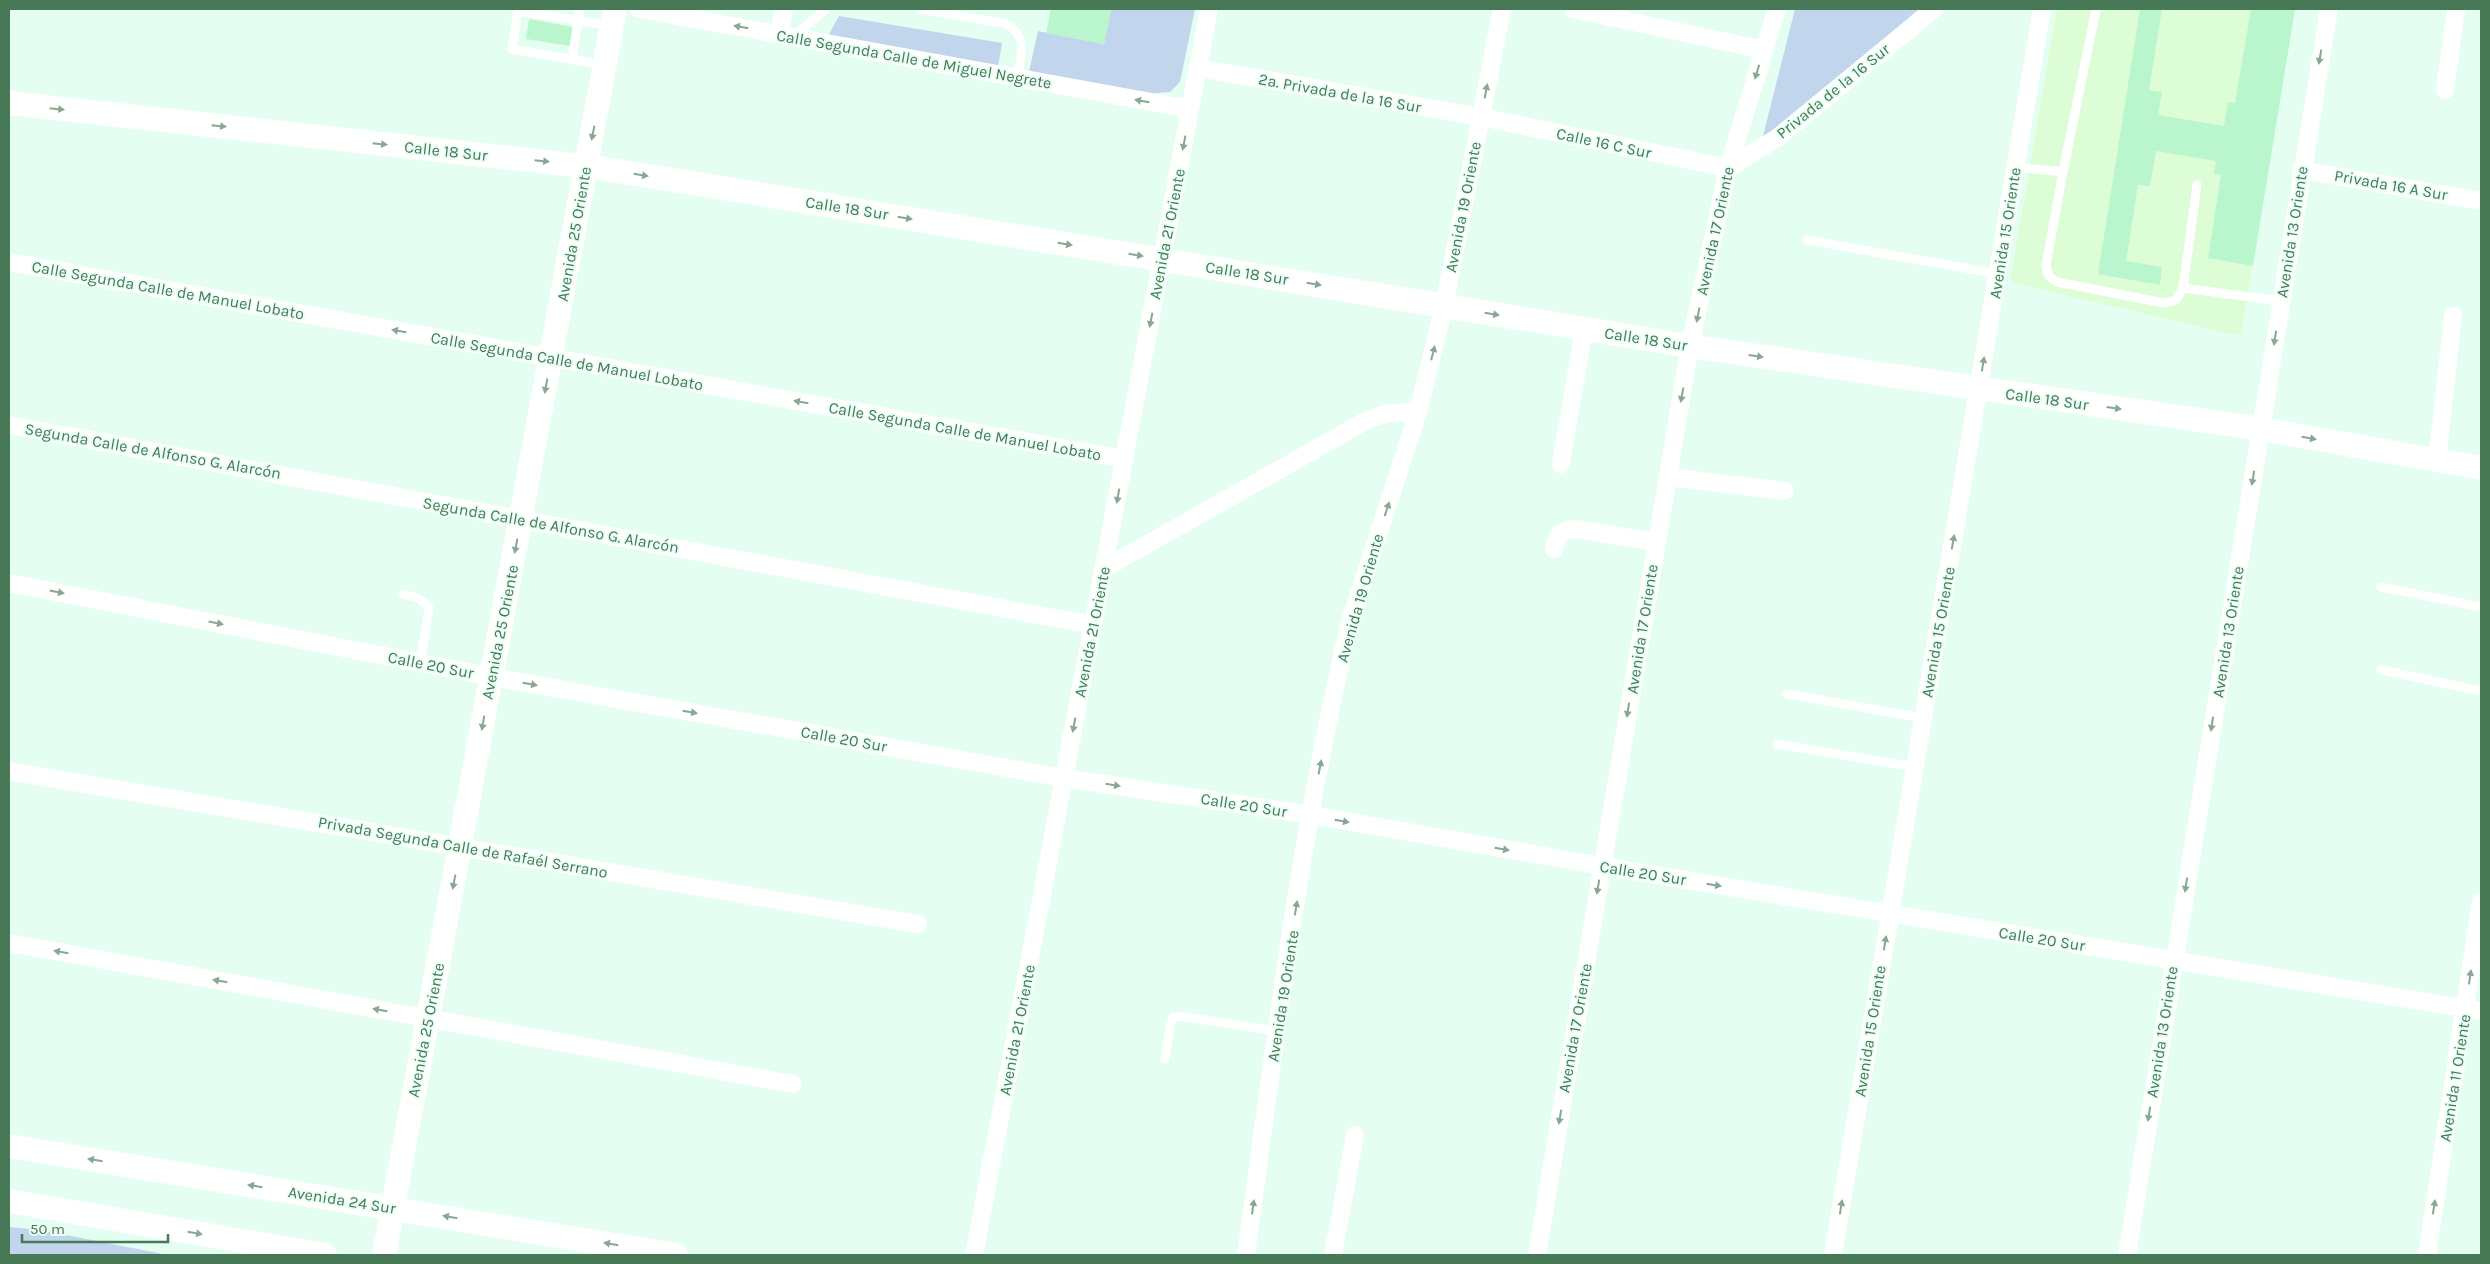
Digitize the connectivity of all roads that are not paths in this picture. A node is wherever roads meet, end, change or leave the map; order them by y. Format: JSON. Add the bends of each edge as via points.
{"nodes":[{"id":1,"x":580,"y":9,"type":"edge"},
{"id":2,"x":639,"y":9,"type":"edge"},
{"id":3,"x":784,"y":9,"type":"edge"},
{"id":4,"x":826,"y":9,"type":"edge"},
{"id":5,"x":920,"y":9,"type":"edge"},
{"id":6,"x":1209,"y":9,"type":"edge"},
{"id":7,"x":1502,"y":9,"type":"edge"},
{"id":8,"x":1573,"y":9,"type":"edge"},
{"id":9,"x":1777,"y":9,"type":"edge"},
{"id":10,"x":1934,"y":9,"type":"edge"},
{"id":11,"x":2042,"y":9,"type":"edge"},
{"id":12,"x":2096,"y":9,"type":"edge"},
{"id":13,"x":2329,"y":9,"type":"edge"},
{"id":14,"x":2456,"y":9,"type":"edge"},
{"id":15,"x":518,"y":10,"type":"edge"},
{"id":16,"x":613,"y":18,"type":"edge"},
{"id":17,"x":578,"y":21,"type":"junction"},
{"id":18,"x":786,"y":36,"type":"junction"},
{"id":19,"x":1764,"y":50,"type":"junction"},
{"id":20,"x":572,"y":59,"type":"junction"},
{"id":21,"x":605,"y":65,"type":"junction"},
{"id":22,"x":1198,"y":68,"type":"junction"},
{"id":23,"x":1017,"y":78,"type":"junction"},
{"id":24,"x":2445,"y":90,"type":"dead end"},
{"id":25,"x":9,"y":103,"type":"edge"},
{"id":26,"x":1190,"y":109,"type":"junction"},
{"id":27,"x":1481,"y":117,"type":"junction"},
{"id":28,"x":587,"y":166,"type":"junction"},
{"id":29,"x":2016,"y":167,"type":"junction"},
{"id":30,"x":1728,"y":168,"type":"junction"},
{"id":31,"x":2301,"y":170,"type":"junction"},
{"id":32,"x":2063,"y":172,"type":"junction"},
{"id":33,"x":2197,"y":185,"type":"dead end"},
{"id":34,"x":2481,"y":201,"type":"edge"},
{"id":35,"x":1808,"y":240,"type":"dead end"},
{"id":36,"x":1162,"y":259,"type":"junction"},
{"id":37,"x":9,"y":262,"type":"edge"},
{"id":38,"x":1998,"y":274,"type":"junction"},
{"id":39,"x":2183,"y":288,"type":"junction"},
{"id":40,"x":2281,"y":301,"type":"junction"},
{"id":41,"x":1444,"y":306,"type":"junction"},
{"id":42,"x":2453,"y":316,"type":"dead end"},
{"id":43,"x":1584,"y":329,"type":"junction"},
{"id":44,"x":1690,"y":346,"type":"junction"},
{"id":45,"x":552,"y":358,"type":"junction"},
{"id":46,"x":1979,"y":389,"type":"junction"},
{"id":47,"x":1418,"y":412,"type":"junction"},
{"id":48,"x":9,"y":425,"type":"edge"},
{"id":49,"x":2261,"y":430,"type":"junction"},
{"id":50,"x":1124,"y":459,"type":"junction"},
{"id":51,"x":2437,"y":460,"type":"junction"},
{"id":52,"x":1560,"y":464,"type":"dead end"},
{"id":53,"x":2481,"y":468,"type":"edge"},
{"id":54,"x":1668,"y":477,"type":"junction"},
{"id":55,"x":1785,"y":491,"type":"dead end"},
{"id":56,"x":521,"y":519,"type":"junction"},
{"id":57,"x":1656,"y":542,"type":"junction"},
{"id":58,"x":1554,"y":549,"type":"dead end"},
{"id":59,"x":1105,"y":568,"type":"junction"},
{"id":60,"x":9,"y":583,"type":"edge"},
{"id":61,"x":2381,"y":587,"type":"dead end"},
{"id":62,"x":403,"y":594,"type":"dead end"},
{"id":63,"x":2481,"y":606,"type":"edge"},
{"id":64,"x":1093,"y":625,"type":"junction"},
{"id":65,"x":420,"y":663,"type":"junction"},
{"id":66,"x":2382,"y":670,"type":"dead end"},
{"id":67,"x":492,"y":677,"type":"junction"},
{"id":68,"x":2481,"y":690,"type":"edge"},
{"id":69,"x":1787,"y":694,"type":"dead end"},
{"id":70,"x":1923,"y":718,"type":"junction"},
{"id":71,"x":1777,"y":744,"type":"dead end"},
{"id":72,"x":1915,"y":767,"type":"junction"},
{"id":73,"x":9,"y":771,"type":"edge"},
{"id":74,"x":1064,"y":778,"type":"junction"},
{"id":75,"x":1311,"y":815,"type":"junction"},
{"id":76,"x":460,"y":847,"type":"junction"},
{"id":77,"x":1602,"y":866,"type":"junction"},
{"id":78,"x":2481,"y":901,"type":"edge"},
{"id":79,"x":1890,"y":914,"type":"junction"},
{"id":80,"x":918,"y":924,"type":"dead end"},
{"id":81,"x":9,"y":943,"type":"edge"},
{"id":82,"x":2174,"y":960,"type":"junction"},
{"id":83,"x":2473,"y":1009,"type":"edge"},
{"id":84,"x":428,"y":1018,"type":"junction"},
{"id":85,"x":1277,"y":1031,"type":"junction"},
{"id":86,"x":1165,"y":1059,"type":"dead end"},
{"id":87,"x":793,"y":1084,"type":"dead end"},
{"id":88,"x":1355,"y":1135,"type":"dead end"},
{"id":89,"x":9,"y":1146,"type":"edge"},
{"id":90,"x":9,"y":1201,"type":"edge"},
{"id":91,"x":393,"y":1208,"type":"junction"},
{"id":92,"x":324,"y":1255,"type":"edge"},
{"id":93,"x":384,"y":1255,"type":"edge"},
{"id":94,"x":676,"y":1255,"type":"edge"},
{"id":95,"x":977,"y":1255,"type":"edge"},
{"id":96,"x":1246,"y":1255,"type":"edge"},
{"id":97,"x":1333,"y":1255,"type":"edge"},
{"id":98,"x":1537,"y":1255,"type":"edge"},
{"id":99,"x":1833,"y":1255,"type":"edge"},
{"id":100,"x":2126,"y":1255,"type":"edge"},
{"id":101,"x":2427,"y":1255,"type":"edge"}],
"edges":[{"from":1,"to":17,"type":"lane"},
{"from":18,"to":2,"type":"street","name":"Calle Segunda Calle de Miguel Negrete","one_way":true},
{"from":3,"to":18,"type":"street"},
{"from":4,"to":18,"type":"lane"},
{"from":5,"to":23,"type":"lane","via":[[1006,24],[1015,29],[1021,38],[1022,48]]},
{"from":6,"to":22,"type":"street","name":"Avenida 21 Oriente"},
{"from":27,"to":7,"type":"street","name":"Avenida 19 Oriente","one_way":true},
{"from":8,"to":19,"type":"street"},
{"from":9,"to":19,"type":"street","name":"Avenida 17 Oriente"},
{"from":10,"to":30,"type":"street","name":"Privada de la 16 Sur","via":[[1777,138]]},
{"from":11,"to":29,"type":"street","name":"Avenida 15 Oriente"},
{"from":12,"to":32,"type":"lane"},
{"from":13,"to":31,"type":"street","name":"Avenida 13 Oriente","one_way":true},
{"from":14,"to":24,"type":"street"},
{"from":15,"to":17,"type":"lane"},
{"from":15,"to":20,"type":"lane","via":[[512,50]]},
{"from":16,"to":17,"type":"lane"},
{"from":16,"to":21,"type":"street","name":"Avenida 25 Oriente"},
{"from":17,"to":20,"type":"lane"},
{"from":18,"to":23,"type":"street","name":"Calle Segunda Calle de Miguel Negrete"},
{"from":19,"to":30,"type":"street","name":"Avenida 17 Oriente","one_way":true},
{"from":20,"to":21,"type":"lane"},
{"from":21,"to":28,"type":"street","name":"Avenida 25 Oriente","one_way":true},
{"from":22,"to":26,"type":"street","name":"Avenida 21 Oriente"},
{"from":22,"to":27,"type":"street","name":"2a. Privada de la 16 Sur"},
{"from":26,"to":23,"type":"street","name":"Calle Segunda Calle de Miguel Negrete","one_way":true},
{"from":25,"to":28,"type":"street","name":"Calle 18 Sur","one_way":true},
{"from":26,"to":36,"type":"street","name":"Avenida 21 Oriente","one_way":true},
{"from":27,"to":30,"type":"street","name":"Calle 16 C Sur"},
{"from":27,"to":41,"type":"street","name":"Avenida 19 Oriente"},
{"from":28,"to":36,"type":"street","name":"Calle 18 Sur","one_way":true},
{"from":28,"to":45,"type":"street","name":"Avenida 25 Oriente"},
{"from":29,"to":32,"type":"lane"},
{"from":29,"to":38,"type":"street","name":"Avenida 15 Oriente"},
{"from":30,"to":44,"type":"street","name":"Avenida 17 Oriente","one_way":true},
{"from":31,"to":34,"type":"street","name":"Privada 16 A Sur"},
{"from":31,"to":40,"type":"street","name":"Avenida 13 Oriente"},
{"from":32,"to":39,"type":"lane","via":[[2046,265],[2051,279],[2164,303],[2176,300]]},
{"from":33,"to":39,"type":"lane"},
{"from":35,"to":38,"type":"lane"},
{"from":36,"to":41,"type":"street","name":"Calle 18 Sur","one_way":true},
{"from":36,"to":50,"type":"street","name":"Avenida 21 Oriente","one_way":true},
{"from":45,"to":37,"type":"street","name":"Calle Segunda Calle de Manuel Lobato","one_way":true},
{"from":46,"to":38,"type":"street","name":"Avenida 15 Oriente","one_way":true},
{"from":39,"to":40,"type":"lane"},
{"from":40,"to":49,"type":"street","name":"Avenida 13 Oriente","one_way":true},
{"from":41,"to":43,"type":"street","name":"Calle 18 Sur","one_way":true},
{"from":47,"to":41,"type":"street","name":"Avenida 19 Oriente","one_way":true},
{"from":42,"to":51,"type":"street"},
{"from":43,"to":44,"type":"street","name":"Calle 18 Sur"},
{"from":43,"to":52,"type":"street"},
{"from":44,"to":46,"type":"street","name":"Calle 18 Sur","one_way":true},
{"from":44,"to":54,"type":"street","name":"Avenida 17 Oriente","one_way":true},
{"from":50,"to":45,"type":"street","name":"Calle Segunda Calle de Manuel Lobato","one_way":true},
{"from":45,"to":56,"type":"street","name":"Avenida 25 Oriente","one_way":true},
{"from":46,"to":49,"type":"street","name":"Calle 18 Sur","one_way":true},
{"from":70,"to":46,"type":"street","name":"Avenida 15 Oriente","one_way":true},
{"from":47,"to":59,"type":"street","via":[[1388,413],[1369,419]]},
{"from":75,"to":47,"type":"street","name":"Avenida 19 Oriente","one_way":true,"via":[[1350,622]]},
{"from":48,"to":56,"type":"street","name":"Segunda Calle de Alfonso G. Alarcón"},
{"from":49,"to":51,"type":"street","name":"Calle 18 Sur","one_way":true},
{"from":49,"to":82,"type":"street","name":"Avenida 13 Oriente","one_way":true},
{"from":50,"to":59,"type":"street","name":"Avenida 21 Oriente","one_way":true},
{"from":51,"to":53,"type":"street","name":"Calle 18 Sur"},
{"from":54,"to":55,"type":"street"},
{"from":54,"to":57,"type":"street","name":"Avenida 17 Oriente"},
{"from":56,"to":64,"type":"street","name":"Segunda Calle de Alfonso G. Alarcón"},
{"from":56,"to":67,"type":"street","name":"Avenida 25 Oriente","one_way":true},
{"from":57,"to":58,"type":"street","via":[[1575,529],[1563,530],[1556,536]]},
{"from":57,"to":77,"type":"street","name":"Avenida 17 Oriente","one_way":true},
{"from":59,"to":64,"type":"street","name":"Avenida 21 Oriente"},
{"from":60,"to":65,"type":"street","name":"Calle 20 Sur","one_way":true},
{"from":61,"to":63,"type":"lane"},
{"from":62,"to":65,"type":"lane","via":[[418,598],[429,608]]},
{"from":64,"to":74,"type":"street","name":"Avenida 21 Oriente","one_way":true},
{"from":65,"to":67,"type":"street","name":"Calle 20 Sur"},
{"from":66,"to":68,"type":"lane"},
{"from":67,"to":74,"type":"street","name":"Calle 20 Sur","one_way":true},
{"from":67,"to":76,"type":"street","name":"Avenida 25 Oriente","one_way":true},
{"from":69,"to":70,"type":"lane"},
{"from":70,"to":72,"type":"street","name":"Avenida 15 Oriente"},
{"from":71,"to":72,"type":"lane"},
{"from":72,"to":79,"type":"street","name":"Avenida 15 Oriente"},
{"from":73,"to":76,"type":"street","name":"Privada Segunda Calle de Rafaél Serrano"},
{"from":74,"to":75,"type":"street","name":"Calle 20 Sur","one_way":true},
{"from":74,"to":95,"type":"street","name":"Avenida 21 Oriente"},
{"from":75,"to":77,"type":"street","name":"Calle 20 Sur","one_way":true},
{"from":85,"to":75,"type":"street","name":"Avenida 19 Oriente","one_way":true},
{"from":76,"to":80,"type":"street","name":"Privada Segunda Calle de Rafaél Serrano"},
{"from":76,"to":84,"type":"street","name":"Avenida 25 Oriente","one_way":true},
{"from":77,"to":79,"type":"street","name":"Calle 20 Sur","one_way":true},
{"from":77,"to":98,"type":"street","name":"Avenida 17 Oriente","one_way":true},
{"from":83,"to":78,"type":"street","name":"Avenida 11 Oriente","one_way":true},
{"from":79,"to":82,"type":"street","name":"Calle 20 Sur"},
{"from":99,"to":79,"type":"street","name":"Avenida 15 Oriente","one_way":true},
{"from":84,"to":81,"type":"street","one_way":true},
{"from":82,"to":83,"type":"street","name":"Calle 20 Sur"},
{"from":82,"to":100,"type":"street","name":"Avenida 13 Oriente","one_way":true},
{"from":101,"to":83,"type":"street","name":"Avenida 11 Oriente","one_way":true},
{"from":84,"to":87,"type":"street"},
{"from":84,"to":91,"type":"street","name":"Avenida 25 Oriente"},
{"from":85,"to":86,"type":"lane","via":[[1173,1017]]},
{"from":96,"to":85,"type":"street","name":"Avenida 19 Oriente","one_way":true},
{"from":88,"to":97,"type":"street"},
{"from":91,"to":89,"type":"street","name":"Avenida 24 Sur","one_way":true},
{"from":90,"to":92,"type":"street","one_way":true},
{"from":91,"to":93,"type":"street","name":"Avenida 25 Oriente"},
{"from":94,"to":91,"type":"street","name":"Avenida 24 Sur","one_way":true}]}
